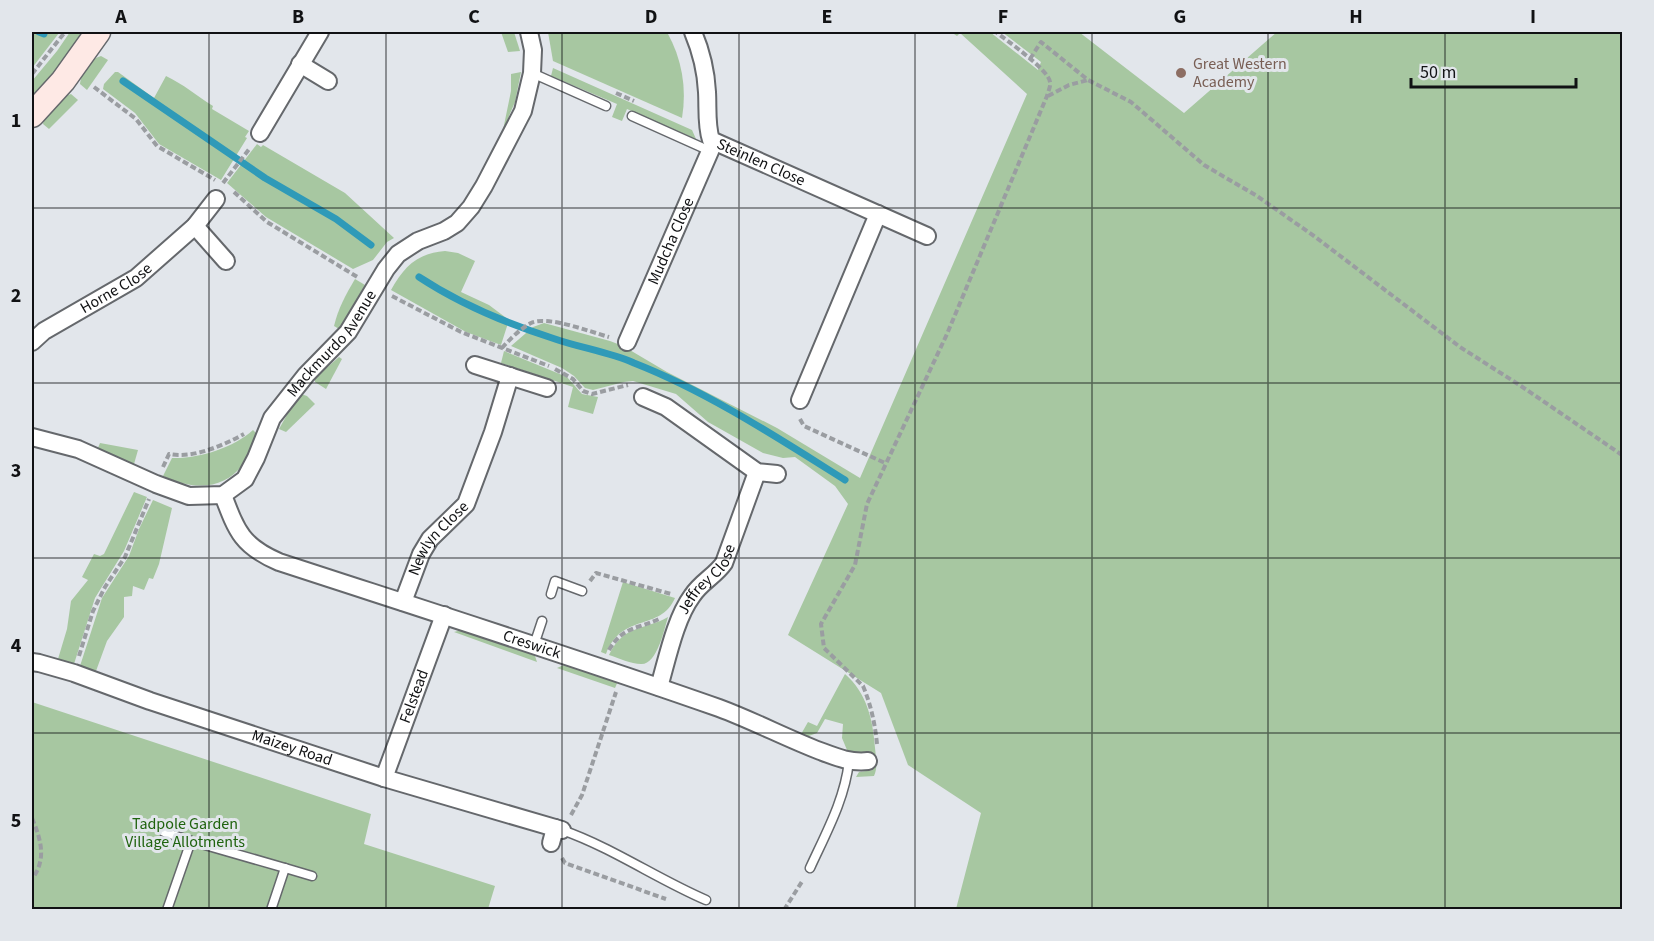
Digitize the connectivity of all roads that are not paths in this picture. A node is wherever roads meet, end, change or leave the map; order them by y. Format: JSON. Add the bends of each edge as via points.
{"nodes":[{"id":1,"x":98,"y":32,"type":"edge"},
{"id":2,"x":320,"y":32,"type":"edge"},
{"id":3,"x":529,"y":32,"type":"edge"},
{"id":4,"x":693,"y":32,"type":"edge"},
{"id":5,"x":300,"y":64,"type":"junction"},
{"id":6,"x":532,"y":73,"type":"junction"},
{"id":7,"x":328,"y":81,"type":"dead end"},
{"id":8,"x":606,"y":106,"type":"dead end"},
{"id":9,"x":32,"y":115,"type":"edge"},
{"id":10,"x":632,"y":116,"type":"dead end"},
{"id":11,"x":257,"y":138,"type":"road end"},
{"id":12,"x":712,"y":146,"type":"junction"},
{"id":13,"x":216,"y":199,"type":"dead end"},
{"id":14,"x":878,"y":214,"type":"junction"},
{"id":15,"x":195,"y":226,"type":"junction"},
{"id":16,"x":927,"y":236,"type":"dead end"},
{"id":17,"x":226,"y":261,"type":"dead end"},
{"id":18,"x":32,"y":342,"type":"edge"},
{"id":19,"x":627,"y":342,"type":"road end"},
{"id":20,"x":475,"y":365,"type":"dead end"},
{"id":21,"x":510,"y":376,"type":"junction"},
{"id":22,"x":547,"y":387,"type":"dead end"},
{"id":23,"x":643,"y":397,"type":"dead end"},
{"id":24,"x":800,"y":400,"type":"road end"},
{"id":25,"x":32,"y":437,"type":"edge"},
{"id":26,"x":757,"y":472,"type":"junction"},
{"id":27,"x":777,"y":474,"type":"dead end"},
{"id":28,"x":223,"y":495,"type":"junction"},
{"id":29,"x":582,"y":591,"type":"road end"},
{"id":30,"x":551,"y":594,"type":"dead end"},
{"id":31,"x":404,"y":602,"type":"junction"},
{"id":32,"x":444,"y":615,"type":"junction"},
{"id":33,"x":542,"y":621,"type":"dead end"},
{"id":34,"x":534,"y":645,"type":"junction"},
{"id":35,"x":32,"y":662,"type":"edge"},
{"id":36,"x":659,"y":687,"type":"junction"},
{"id":37,"x":873,"y":755,"type":"road end"},
{"id":38,"x":849,"y":761,"type":"junction"},
{"id":39,"x":384,"y":778,"type":"junction"},
{"id":40,"x":164,"y":832,"type":"dead end"},
{"id":41,"x":556,"y":834,"type":"joint"},
{"id":42,"x":191,"y":841,"type":"junction"},
{"id":43,"x":285,"y":868,"type":"junction"},
{"id":44,"x":810,"y":868,"type":"road end"},
{"id":45,"x":312,"y":876,"type":"dead end"},
{"id":46,"x":706,"y":900,"type":"dead end"},
{"id":47,"x":167,"y":909,"type":"edge"},
{"id":48,"x":271,"y":909,"type":"edge"}],
"edges":[{"from":1,"to":9,"type":"street","via":[[63,81]]},
{"from":2,"to":5,"type":"street"},
{"from":3,"to":6,"type":"street","name":"Mackmurdo Avenue"},
{"from":4,"to":12,"type":"street","name":"Steinlen Close","via":[[705,70]]},
{"from":5,"to":7,"type":"street"},
{"from":5,"to":11,"type":"street"},
{"from":6,"to":8,"type":"lane"},
{"from":6,"to":28,"type":"street","name":"Mackmurdo Avenue","via":[[523,111],[471,207],[457,223],[398,254],[348,332],[306,375],[273,418],[246,479]]},
{"from":10,"to":12,"type":"lane"},
{"from":12,"to":14,"type":"street","name":"Steinlen Close"},
{"from":12,"to":19,"type":"street","name":"Mudcha Close"},
{"from":13,"to":15,"type":"street","name":"Horne Close"},
{"from":14,"to":16,"type":"street","name":"Steinlen Close"},
{"from":14,"to":24,"type":"street"},
{"from":15,"to":17,"type":"street"},
{"from":15,"to":18,"type":"street","name":"Horne Close","via":[[136,278],[44,331]]},
{"from":20,"to":21,"type":"street"},
{"from":21,"to":22,"type":"street"},
{"from":21,"to":31,"type":"street","name":"Newlyn Close","via":[[466,504],[430,539]]},
{"from":23,"to":26,"type":"street","via":[[666,407]]},
{"from":25,"to":28,"type":"street","via":[[78,449],[189,496]]},
{"from":26,"to":27,"type":"street"},
{"from":26,"to":36,"type":"street","name":"Jeffrey Close","via":[[724,563],[677,614]]},
{"from":28,"to":31,"type":"street","name":"Creswick","via":[[238,531],[257,551],[279,562]]},
{"from":29,"to":30,"type":"lane","via":[[555,581]]},
{"from":31,"to":32,"type":"street","name":"Creswick"},
{"from":32,"to":34,"type":"street","name":"Creswick"},
{"from":32,"to":39,"type":"street","name":"Felstead"},
{"from":33,"to":34,"type":"lane"},
{"from":34,"to":36,"type":"street","name":"Creswick"},
{"from":35,"to":39,"type":"street","name":"Maizey Road"},
{"from":36,"to":38,"type":"street","name":"Creswick"},
{"from":37,"to":38,"type":"street","name":"Creswick"},
{"from":38,"to":44,"type":"lane","via":[[841,799]]},
{"from":39,"to":41,"type":"street","name":"Maizey Road"},
{"from":40,"to":42,"type":"lane"},
{"from":41,"to":46,"type":"lane","name":"Maizey Road","via":[[590,840]]},
{"from":42,"to":43,"type":"lane"},
{"from":42,"to":47,"type":"lane"},
{"from":43,"to":45,"type":"lane"},
{"from":43,"to":48,"type":"lane"}]}
